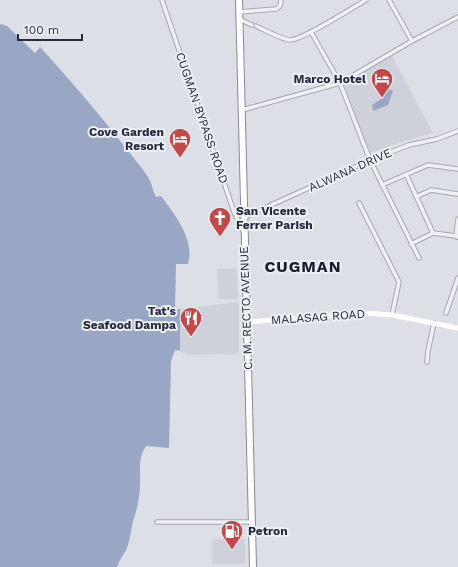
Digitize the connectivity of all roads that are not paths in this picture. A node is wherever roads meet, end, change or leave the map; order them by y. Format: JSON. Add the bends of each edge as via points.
{"nodes":[{"id":1,"x":162,"y":0,"type":"edge"},
{"id":2,"x":239,"y":0,"type":"edge"},
{"id":3,"x":281,"y":0,"type":"edge"},
{"id":4,"x":366,"y":0,"type":"edge"},
{"id":5,"x":389,"y":0,"type":"edge"},
{"id":6,"x":239,"y":12,"type":"junction"},
{"id":7,"x":458,"y":17,"type":"edge"},
{"id":8,"x":239,"y":19,"type":"junction"},
{"id":9,"x":311,"y":32,"type":"junction"},
{"id":10,"x":412,"y":41,"type":"junction"},
{"id":11,"x":340,"y":83,"type":"junction"},
{"id":12,"x":242,"y":110,"type":"junction"},
{"id":13,"x":458,"y":131,"type":"edge"},
{"id":14,"x":370,"y":160,"type":"junction"},
{"id":15,"x":458,"y":169,"type":"edge"},
{"id":16,"x":406,"y":174,"type":"junction"},
{"id":17,"x":382,"y":185,"type":"junction"},
{"id":18,"x":458,"y":194,"type":"edge"},
{"id":19,"x":416,"y":197,"type":"junction"},
{"id":20,"x":359,"y":203,"type":"dead end"},
{"id":21,"x":244,"y":217,"type":"junction"},
{"id":22,"x":458,"y":219,"type":"edge"},
{"id":23,"x":433,"y":233,"type":"junction"},
{"id":24,"x":244,"y":234,"type":"junction"},
{"id":25,"x":457,"y":237,"type":"edge"},
{"id":26,"x":412,"y":244,"type":"junction"},
{"id":27,"x":419,"y":258,"type":"dead end"},
{"id":28,"x":458,"y":278,"type":"edge"},
{"id":29,"x":457,"y":285,"type":"edge"},
{"id":30,"x":446,"y":313,"type":"dead end"},
{"id":31,"x":392,"y":315,"type":"junction"},
{"id":32,"x":248,"y":322,"type":"junction"},
{"id":33,"x":434,"y":323,"type":"junction"},
{"id":34,"x":458,"y":328,"type":"edge"},
{"id":35,"x":427,"y":362,"type":"dead end"},
{"id":36,"x":157,"y":522,"type":"dead end"},
{"id":37,"x":252,"y":522,"type":"junction"},
{"id":38,"x":253,"y":567,"type":"edge"}],
"edges":[{"from":1,"to":24,"type":"street","name":"CUGMAN BYPASS ROAD","via":[[234,212]]},
{"from":2,"to":6,"type":"highway","name":"C. M. RECTO AVENUE"},
{"from":3,"to":6,"type":"street","via":[[280,6],[276,9]]},
{"from":4,"to":9,"type":"street"},
{"from":5,"to":10,"type":"street"},
{"from":6,"to":8,"type":"highway","name":"C. M. RECTO AVENUE"},
{"from":7,"to":10,"type":"street"},
{"from":8,"to":9,"type":"street","via":[[286,40]]},
{"from":8,"to":12,"type":"highway","name":"C. M. RECTO AVENUE"},
{"from":9,"to":11,"type":"street"},
{"from":10,"to":11,"type":"street"},
{"from":11,"to":12,"type":"street"},
{"from":11,"to":14,"type":"street"},
{"from":12,"to":21,"type":"highway","name":"C. M. RECTO AVENUE"},
{"from":13,"to":14,"type":"street","name":"ALWANA DRIVE","via":[[409,145]]},
{"from":14,"to":17,"type":"street"},
{"from":14,"to":21,"type":"street","name":"ALWANA DRIVE"},
{"from":15,"to":16,"type":"street","via":[[428,165]]},
{"from":16,"to":17,"type":"street"},
{"from":16,"to":19,"type":"street"},
{"from":17,"to":26,"type":"street"},
{"from":18,"to":19,"type":"street","via":[[431,190]]},
{"from":19,"to":23,"type":"street"},
{"from":20,"to":31,"type":"street","via":[[399,282]]},
{"from":21,"to":24,"type":"highway","name":"C. M. RECTO AVENUE"},
{"from":22,"to":25,"type":"street"},
{"from":23,"to":25,"type":"street"},
{"from":23,"to":26,"type":"street"},
{"from":24,"to":32,"type":"highway","name":"C. M. RECTO AVENUE"},
{"from":26,"to":27,"type":"street"},
{"from":28,"to":29,"type":"street"},
{"from":29,"to":30,"type":"street"},
{"from":31,"to":32,"type":"street","name":"MALASAG ROAD","via":[[360,313]]},
{"from":31,"to":33,"type":"street","name":"MALASAG ROAD"},
{"from":32,"to":37,"type":"highway","name":"C. M. RECTO AVENUE"},
{"from":33,"to":34,"type":"street","name":"MALASAG ROAD"},
{"from":33,"to":35,"type":"street"},
{"from":36,"to":37,"type":"street"},
{"from":37,"to":38,"type":"highway","name":"C. M. RECTO AVENUE"}]}
